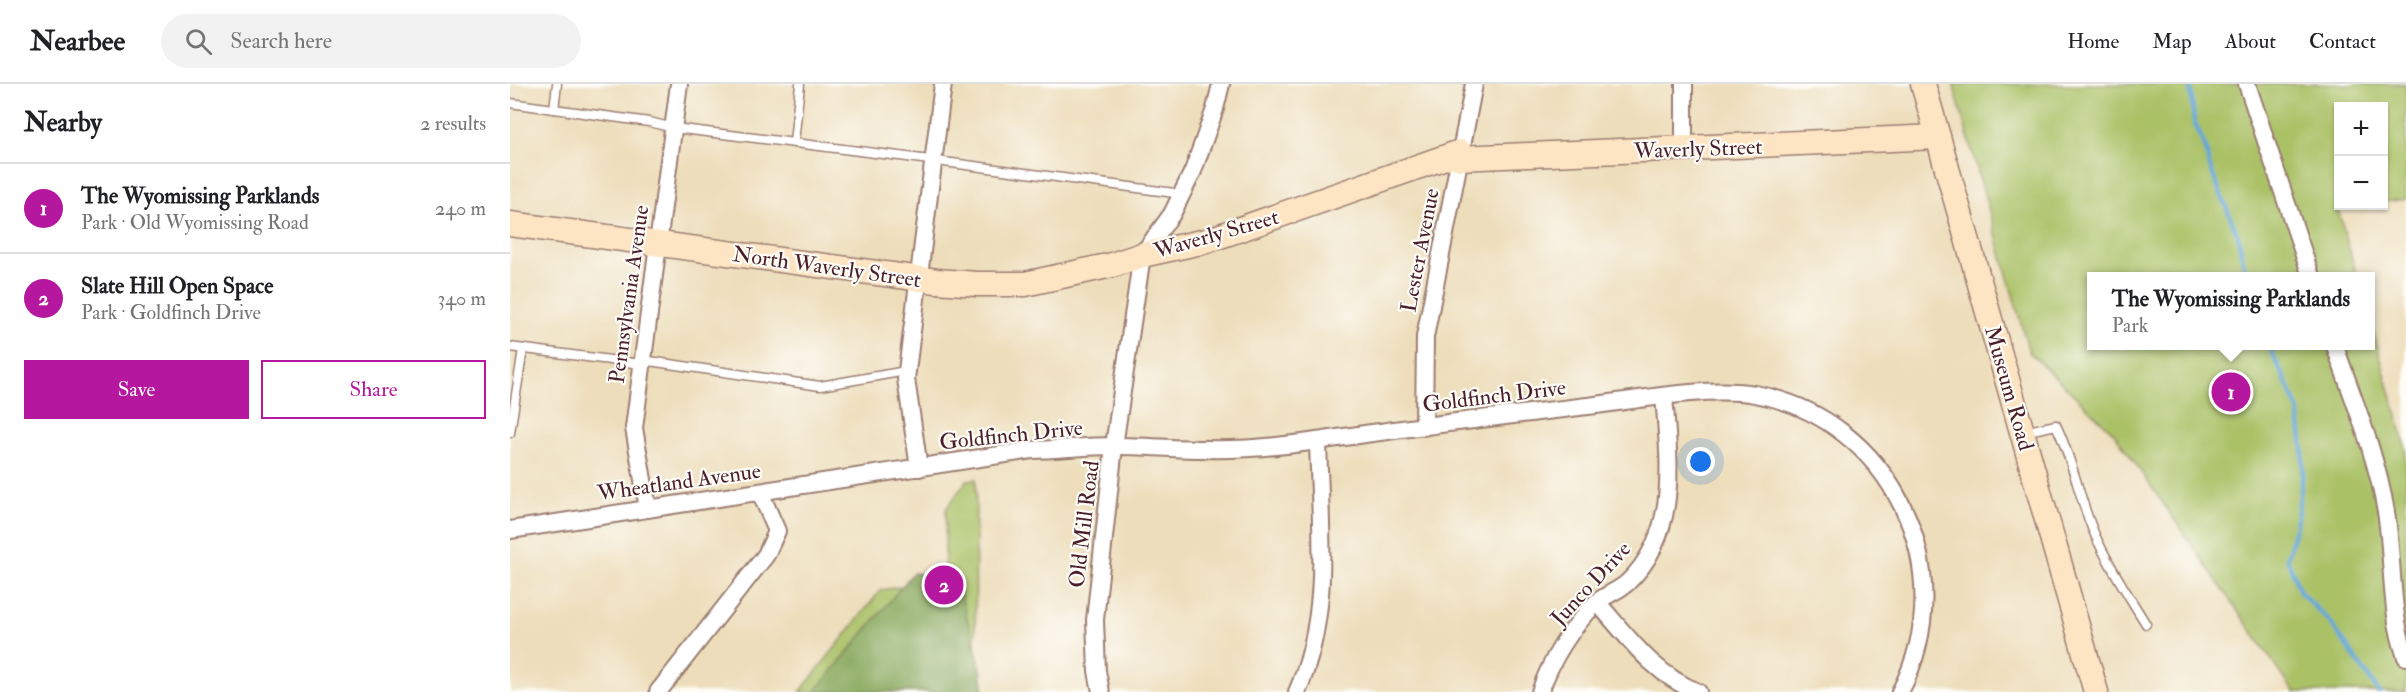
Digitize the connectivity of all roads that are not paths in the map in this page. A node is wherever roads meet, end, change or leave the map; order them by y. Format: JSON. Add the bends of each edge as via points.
{"nodes":[{"id":1,"x":556,"y":84,"type":"edge"},
{"id":2,"x":680,"y":84,"type":"edge"},
{"id":3,"x":800,"y":84,"type":"edge"},
{"id":4,"x":943,"y":84,"type":"edge"},
{"id":5,"x":1221,"y":84,"type":"edge"},
{"id":6,"x":1474,"y":84,"type":"edge"},
{"id":7,"x":1684,"y":84,"type":"edge"},
{"id":8,"x":1923,"y":84,"type":"edge"},
{"id":9,"x":2247,"y":84,"type":"edge"},
{"id":10,"x":510,"y":103,"type":"edge"},
{"id":11,"x":554,"y":109,"type":"junction"},
{"id":12,"x":674,"y":128,"type":"junction"},
{"id":13,"x":1938,"y":137,"type":"junction"},
{"id":14,"x":794,"y":143,"type":"junction"},
{"id":15,"x":1684,"y":149,"type":"junction"},
{"id":16,"x":1460,"y":155,"type":"junction"},
{"id":17,"x":933,"y":161,"type":"junction"},
{"id":18,"x":1182,"y":194,"type":"junction"},
{"id":19,"x":510,"y":224,"type":"edge"},
{"id":20,"x":658,"y":243,"type":"junction"},
{"id":21,"x":1142,"y":255,"type":"junction"},
{"id":22,"x":2310,"y":272,"type":"edge"},
{"id":23,"x":917,"y":279,"type":"junction"},
{"id":24,"x":510,"y":347,"type":"edge"},
{"id":25,"x":523,"y":349,"type":"junction"},
{"id":26,"x":2336,"y":350,"type":"edge"},
{"id":27,"x":642,"y":362,"type":"junction"},
{"id":28,"x":906,"y":371,"type":"junction"},
{"id":29,"x":1664,"y":396,"type":"junction"},
{"id":30,"x":1424,"y":427,"type":"junction"},
{"id":31,"x":2022,"y":432,"type":"junction"},
{"id":32,"x":510,"y":433,"type":"edge"},
{"id":33,"x":1318,"y":441,"type":"junction"},
{"id":34,"x":1114,"y":446,"type":"junction"},
{"id":35,"x":918,"y":468,"type":"junction"},
{"id":36,"x":855,"y":478,"type":"joint"},
{"id":37,"x":760,"y":492,"type":"junction"},
{"id":38,"x":648,"y":509,"type":"junction"},
{"id":39,"x":510,"y":530,"type":"edge"},
{"id":40,"x":1597,"y":603,"type":"junction"},
{"id":41,"x":2146,"y":624,"type":"dead end"},
{"id":42,"x":2406,"y":657,"type":"edge"},
{"id":43,"x":658,"y":692,"type":"edge"},
{"id":44,"x":1101,"y":692,"type":"edge"},
{"id":45,"x":1297,"y":692,"type":"edge"},
{"id":46,"x":1540,"y":692,"type":"edge"},
{"id":47,"x":1698,"y":692,"type":"edge"},
{"id":48,"x":1899,"y":692,"type":"edge"},
{"id":49,"x":2096,"y":692,"type":"edge"}],
"edges":[{"from":1,"to":11,"type":"lane"},
{"from":2,"to":12,"type":"street","name":"Pennsylvania Avenue"},
{"from":3,"to":14,"type":"lane"},
{"from":4,"to":17,"type":"street"},
{"from":5,"to":18,"type":"street","via":[[1205,140]]},
{"from":6,"to":16,"type":"street","name":"Lester Avenue"},
{"from":7,"to":15,"type":"street"},
{"from":8,"to":13,"type":"street","name":"Museum Road"},
{"from":9,"to":22,"type":"street"},
{"from":10,"to":11,"type":"lane"},
{"from":11,"to":12,"type":"lane"},
{"from":12,"to":14,"type":"lane"},
{"from":12,"to":20,"type":"street","name":"Pennsylvania Avenue"},
{"from":13,"to":15,"type":"street","name":"Waverly Street"},
{"from":13,"to":31,"type":"street","name":"Museum Road"},
{"from":14,"to":17,"type":"lane"},
{"from":15,"to":16,"type":"street","name":"Waverly Street"},
{"from":16,"to":21,"type":"street","name":"Waverly Street","via":[[1206,241]]},
{"from":16,"to":30,"type":"street","name":"Lester Avenue","via":[[1425,337]]},
{"from":17,"to":18,"type":"lane"},
{"from":17,"to":23,"type":"street"},
{"from":18,"to":21,"type":"street"},
{"from":19,"to":20,"type":"street","name":"North Waverly Street"},
{"from":20,"to":23,"type":"street","name":"North Waverly Street"},
{"from":20,"to":27,"type":"street","name":"Pennsylvania Avenue"},
{"from":21,"to":23,"type":"street","name":"North Waverly Street","via":[[1025,284]]},
{"from":21,"to":34,"type":"street","name":"Old Mill Road"},
{"from":23,"to":28,"type":"street"},
{"from":24,"to":25,"type":"lane"},
{"from":25,"to":27,"type":"lane"},
{"from":25,"to":32,"type":"lane"},
{"from":26,"to":42,"type":"street","via":[[2379,471],[2394,608]]},
{"from":27,"to":28,"type":"lane","via":[[820,386]]},
{"from":27,"to":38,"type":"street","name":"Pennsylvania Avenue","via":[[634,428]]},
{"from":28,"to":35,"type":"street"},
{"from":29,"to":30,"type":"street","name":"Goldfinch Drive"},
{"from":29,"to":40,"type":"street","name":"Junco Drive","via":[[1669,492],[1661,528],[1628,582]]},
{"from":29,"to":48,"type":"street","name":"Goldfinch Drive","via":[[1735,392],[1786,402],[1838,429],[1876,464],[1906,516],[1924,579],[1918,649]]},
{"from":30,"to":33,"type":"street","name":"Goldfinch Drive"},
{"from":31,"to":41,"type":"lane","via":[[2056,425],[2094,534]]},
{"from":31,"to":49,"type":"street","name":"Museum Road"},
{"from":33,"to":34,"type":"street","name":"Goldfinch Drive","via":[[1220,449]]},
{"from":33,"to":45,"type":"street","via":[[1322,577],[1314,639]]},
{"from":34,"to":35,"type":"street","name":"Goldfinch Drive","via":[[1032,450]]},
{"from":34,"to":44,"type":"street","name":"Old Mill Road","via":[[1095,620]]},
{"from":35,"to":36,"type":"street","name":"Goldfinch Drive"},
{"from":36,"to":37,"type":"street","name":"Wheatland Avenue"},
{"from":37,"to":38,"type":"street","name":"Wheatland Avenue"},
{"from":37,"to":43,"type":"street","via":[[777,531],[775,540]]},
{"from":38,"to":39,"type":"street","name":"Wheatland Avenue"},
{"from":40,"to":46,"type":"street","name":"Junco Drive","via":[[1563,644]]},
{"from":40,"to":47,"type":"street","via":[[1658,669]]}]}
